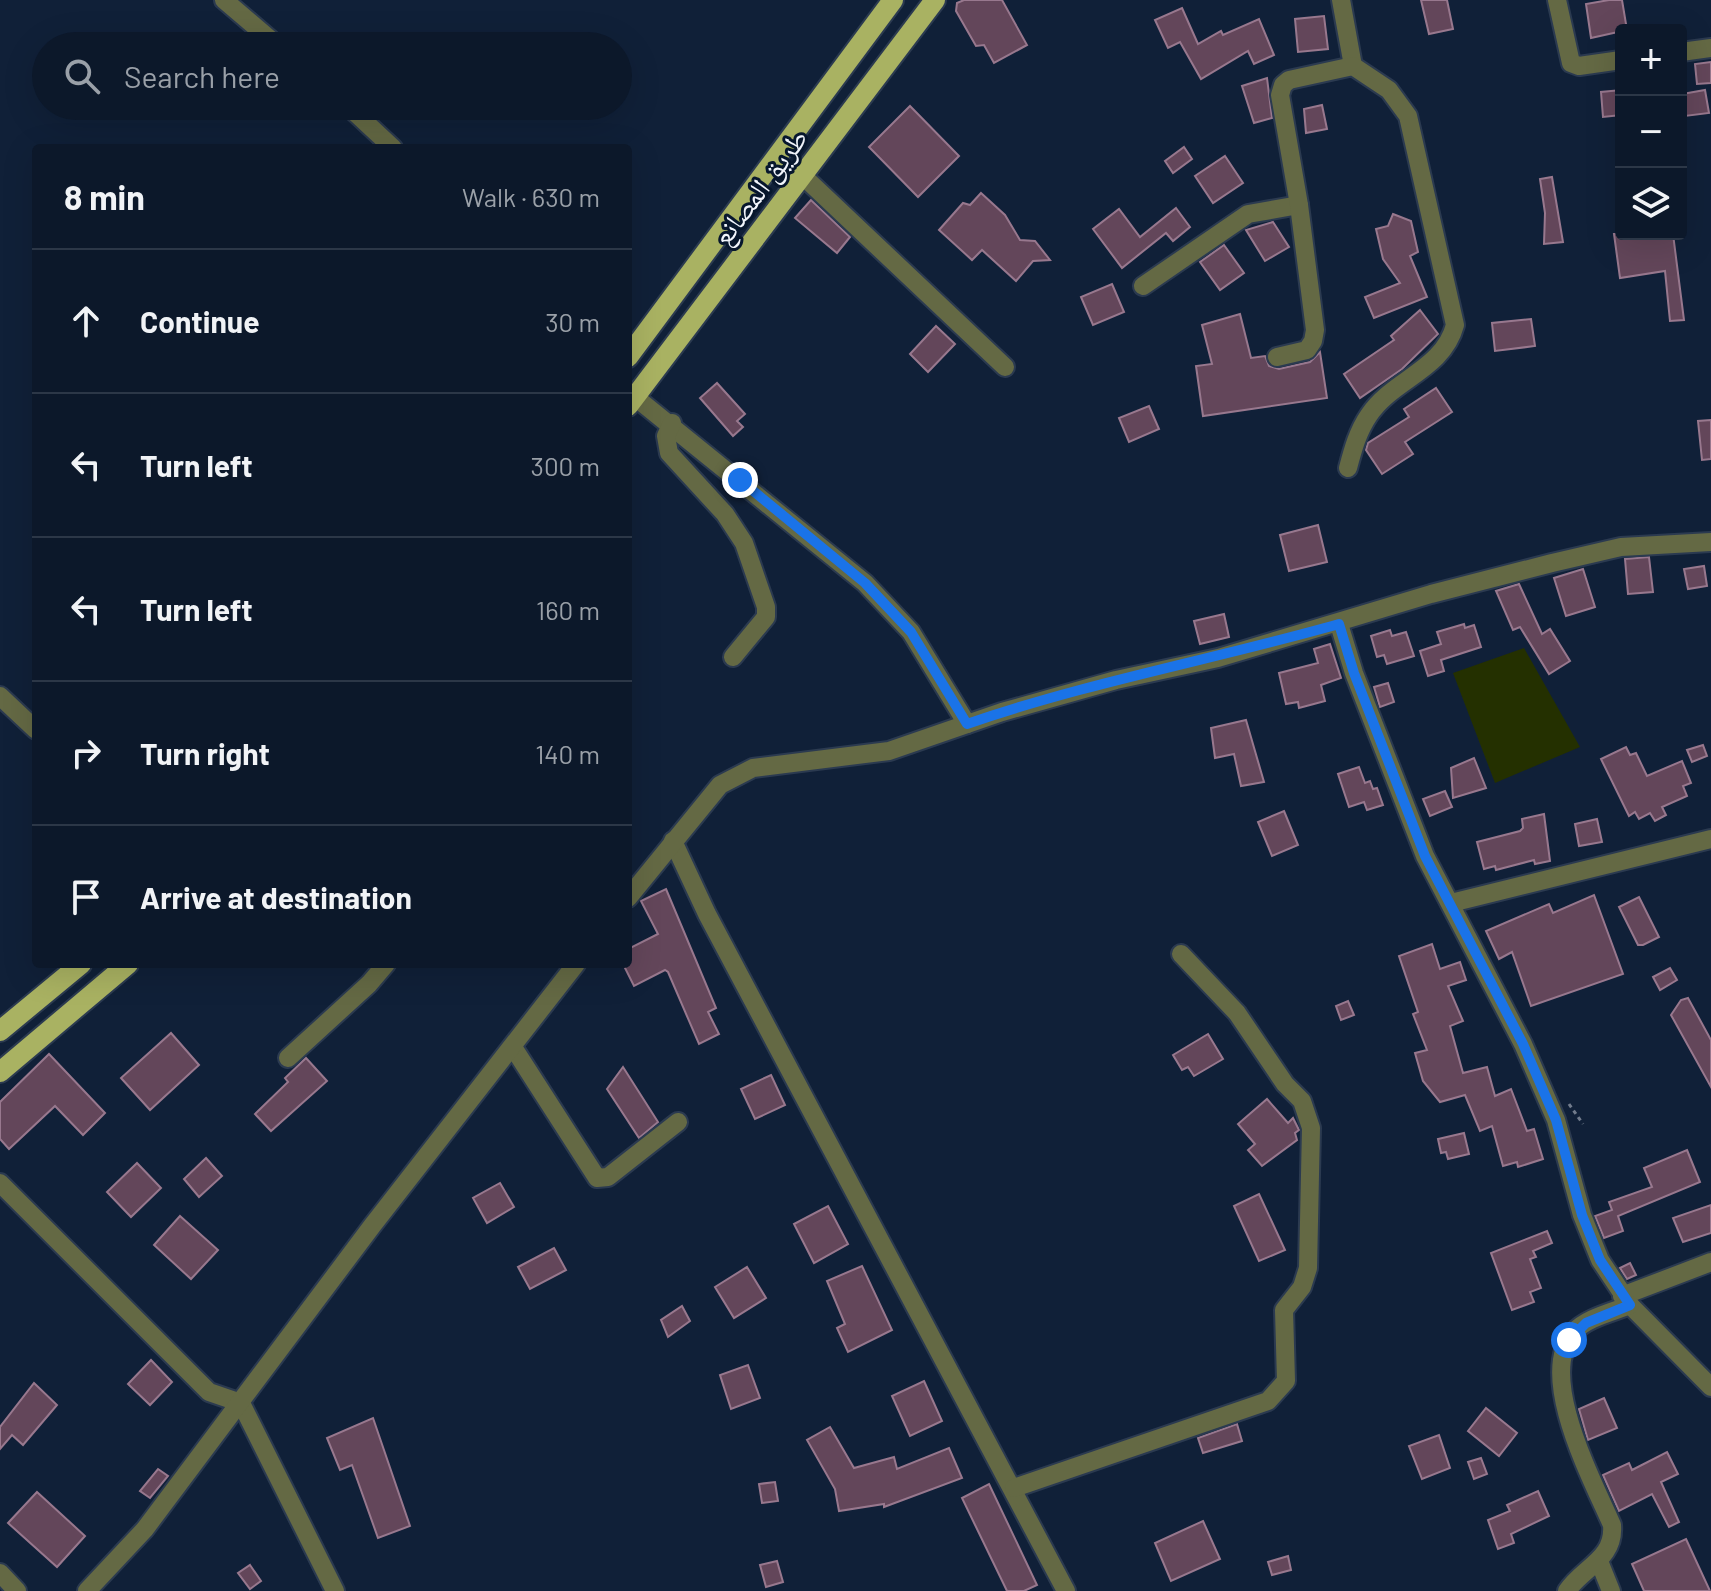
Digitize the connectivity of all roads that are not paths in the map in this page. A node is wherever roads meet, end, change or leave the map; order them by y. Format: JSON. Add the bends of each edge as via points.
{"nodes":[{"id":1,"x":224,"y":0,"type":"edge"},
{"id":2,"x":893,"y":0,"type":"edge"},
{"id":3,"x":935,"y":0,"type":"edge"},
{"id":4,"x":1341,"y":0,"type":"edge"},
{"id":5,"x":1557,"y":0,"type":"edge"},
{"id":6,"x":262,"y":32,"type":"edge"},
{"id":7,"x":1711,"y":48,"type":"edge"},
{"id":8,"x":1687,"y":51,"type":"edge"},
{"id":9,"x":1615,"y":61,"type":"edge"},
{"id":10,"x":1353,"y":66,"type":"junction"},
{"id":11,"x":363,"y":120,"type":"edge"},
{"id":12,"x":389,"y":144,"type":"edge"},
{"id":13,"x":804,"y":177,"type":"junction"},
{"id":14,"x":1299,"y":205,"type":"junction"},
{"id":15,"x":1143,"y":286,"type":"dead end"},
{"id":16,"x":635,"y":336,"type":"edge"},
{"id":17,"x":1277,"y":357,"type":"dead end"},
{"id":18,"x":1005,"y":367,"type":"dead end"},
{"id":19,"x":632,"y":402,"type":"edge"},
{"id":20,"x":672,"y":423,"type":"junction"},
{"id":21,"x":1348,"y":468,"type":"dead end"},
{"id":22,"x":1711,"y":542,"type":"edge"},
{"id":23,"x":1339,"y":624,"type":"junction"},
{"id":24,"x":733,"y":657,"type":"dead end"},
{"id":25,"x":0,"y":696,"type":"edge"},
{"id":26,"x":967,"y":724,"type":"junction"},
{"id":27,"x":32,"y":726,"type":"edge"},
{"id":28,"x":1711,"y":839,"type":"edge"},
{"id":29,"x":673,"y":841,"type":"junction"},
{"id":30,"x":632,"y":893,"type":"edge"},
{"id":31,"x":1451,"y":903,"type":"junction"},
{"id":32,"x":1181,"y":954,"type":"dead end"},
{"id":33,"x":76,"y":968,"type":"edge"},
{"id":34,"x":123,"y":968,"type":"edge"},
{"id":35,"x":383,"y":968,"type":"edge"},
{"id":36,"x":573,"y":968,"type":"edge"},
{"id":37,"x":0,"y":1031,"type":"edge"},
{"id":38,"x":513,"y":1047,"type":"junction"},
{"id":39,"x":288,"y":1058,"type":"dead end"},
{"id":40,"x":0,"y":1072,"type":"edge"},
{"id":41,"x":678,"y":1122,"type":"dead end"},
{"id":42,"x":0,"y":1183,"type":"edge"},
{"id":43,"x":1711,"y":1262,"type":"edge"},
{"id":44,"x":1626,"y":1301,"type":"junction"},
{"id":45,"x":1711,"y":1387,"type":"edge"},
{"id":46,"x":241,"y":1403,"type":"junction"},
{"id":47,"x":1014,"y":1488,"type":"junction"},
{"id":48,"x":1599,"y":1561,"type":"junction"},
{"id":49,"x":0,"y":1573,"type":"edge"},
{"id":50,"x":17,"y":1591,"type":"edge"},
{"id":51,"x":87,"y":1591,"type":"edge"},
{"id":52,"x":335,"y":1591,"type":"edge"},
{"id":53,"x":1066,"y":1591,"type":"edge"},
{"id":54,"x":1567,"y":1591,"type":"edge"},
{"id":55,"x":1611,"y":1591,"type":"edge"}],
"edges":[{"from":1,"to":6,"type":"street"},
{"from":2,"to":16,"type":"main road","name":"طريق المصانع"},
{"from":3,"to":13,"type":"main road","name":"طريق المصانع"},
{"from":4,"to":10,"type":"street"},
{"from":5,"to":9,"type":"street","via":[[1571,63]]},
{"from":7,"to":8,"type":"street"},
{"from":10,"to":14,"type":"street","via":[[1283,85],[1280,95]]},
{"from":10,"to":21,"type":"street","via":[[1389,90],[1408,116],[1455,325],[1442,354],[1370,413]]},
{"from":11,"to":12,"type":"street"},
{"from":13,"to":18,"type":"street"},
{"from":13,"to":19,"type":"main road","name":"طريق المصانع"},
{"from":14,"to":15,"type":"street","via":[[1248,214]]},
{"from":14,"to":17,"type":"street","via":[[1313,341],[1307,350]]},
{"from":19,"to":20,"type":"street"},
{"from":20,"to":24,"type":"street","via":[[666,436],[669,453],[744,543],[766,607],[766,617]]},
{"from":20,"to":26,"type":"street","via":[[865,583],[911,632]]},
{"from":22,"to":23,"type":"street","via":[[1621,547],[1431,594]]},
{"from":23,"to":26,"type":"street"},
{"from":23,"to":31,"type":"street","via":[[1425,856]]},
{"from":25,"to":27,"type":"street"},
{"from":26,"to":29,"type":"street","via":[[864,757],[753,768],[720,785]]},
{"from":28,"to":31,"type":"street"},
{"from":29,"to":30,"type":"street"},
{"from":29,"to":47,"type":"street"},
{"from":31,"to":44,"type":"street","via":[[1534,1069],[1556,1120],[1582,1215],[1600,1260]]},
{"from":32,"to":47,"type":"street","via":[[1237,1013],[1302,1101],[1311,1128],[1308,1268],[1302,1287],[1284,1310],[1286,1381],[1268,1401]]},
{"from":33,"to":37,"type":"main road"},
{"from":34,"to":40,"type":"main road"},
{"from":35,"to":39,"type":"street"},
{"from":36,"to":38,"type":"street"},
{"from":38,"to":41,"type":"street","via":[[597,1178],[608,1177]]},
{"from":38,"to":46,"type":"street"},
{"from":42,"to":46,"type":"street","via":[[209,1392]]},
{"from":43,"to":44,"type":"street"},
{"from":44,"to":45,"type":"street"},
{"from":44,"to":48,"type":"street","via":[[1576,1330],[1559,1372],[1563,1398],[1612,1525],[1610,1547]]},
{"from":46,"to":51,"type":"street","via":[[145,1529]]},
{"from":46,"to":52,"type":"street"},
{"from":47,"to":53,"type":"street"},
{"from":48,"to":54,"type":"street"},
{"from":48,"to":55,"type":"street"},
{"from":49,"to":50,"type":"street"}]}
